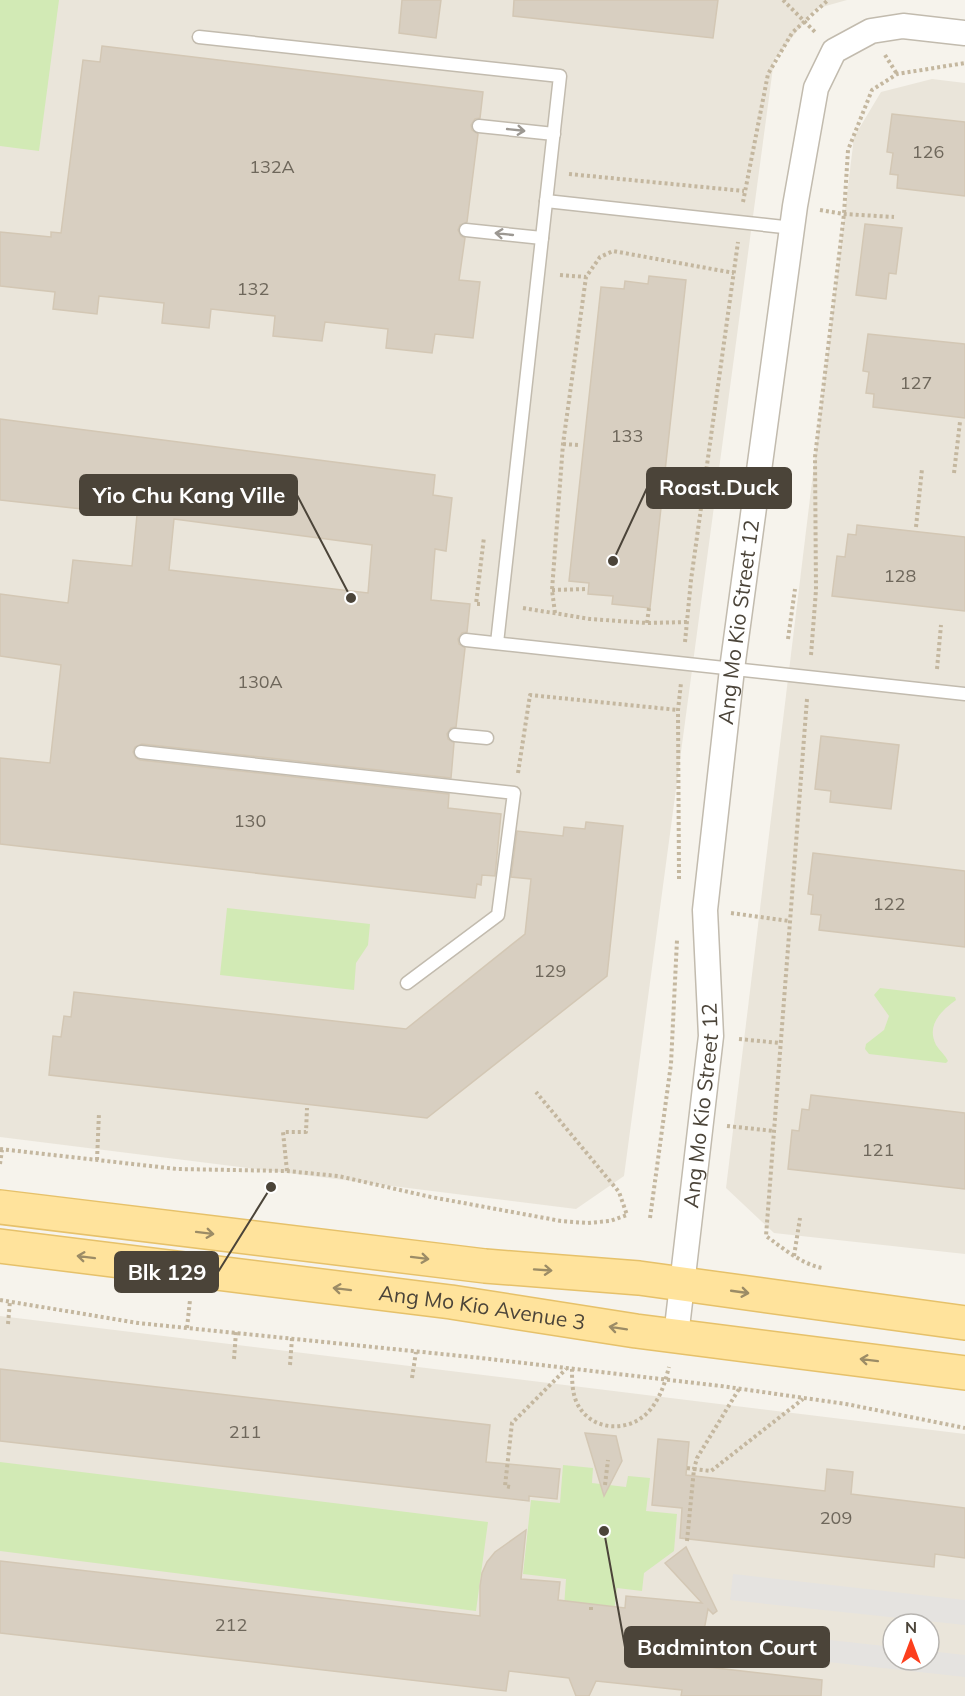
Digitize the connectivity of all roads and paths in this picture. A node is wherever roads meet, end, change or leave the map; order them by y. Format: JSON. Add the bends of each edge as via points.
{"nodes":[{"id":1,"x":783,"y":0,"type":"edge"},
{"id":2,"x":828,"y":0,"type":"edge"},
{"id":3,"x":965,"y":33,"type":"edge"},
{"id":4,"x":199,"y":37,"type":"dead end"},
{"id":5,"x":834,"y":51,"type":"junction"},
{"id":6,"x":965,"y":63,"type":"edge"},
{"id":7,"x":479,"y":126,"type":"dead end"},
{"id":8,"x":554,"y":134,"type":"junction"},
{"id":9,"x":550,"y":172,"type":"junction"},
{"id":10,"x":744,"y":191,"type":"junction"},
{"id":11,"x":546,"y":201,"type":"junction"},
{"id":12,"x":844,"y":214,"type":"junction"},
{"id":13,"x":894,"y":217,"type":"dead end"},
{"id":14,"x":741,"y":223,"type":"junction"},
{"id":15,"x":793,"y":228,"type":"junction"},
{"id":16,"x":466,"y":230,"type":"dead end"},
{"id":17,"x":542,"y":238,"type":"junction"},
{"id":18,"x":734,"y":273,"type":"junction"},
{"id":19,"x":960,"y":422,"type":"dead end"},
{"id":20,"x":563,"y":444,"type":"junction"},
{"id":21,"x":578,"y":445,"type":"dead end"},
{"id":22,"x":922,"y":469,"type":"dead end"},
{"id":23,"x":954,"y":473,"type":"dead end"},
{"id":24,"x":916,"y":527,"type":"dead end"},
{"id":25,"x":587,"y":589,"type":"dead end"},
{"id":26,"x":795,"y":589,"type":"dead end"},
{"id":27,"x":552,"y":591,"type":"junction"},
{"id":28,"x":649,"y":608,"type":"dead end"},
{"id":29,"x":687,"y":622,"type":"junction"},
{"id":30,"x":647,"y":623,"type":"junction"},
{"id":31,"x":941,"y":625,"type":"dead end"},
{"id":32,"x":788,"y":639,"type":"dead end"},
{"id":33,"x":466,"y":640,"type":"dead end"},
{"id":34,"x":497,"y":644,"type":"junction"},
{"id":35,"x":683,"y":664,"type":"junction"},
{"id":36,"x":732,"y":669,"type":"junction"},
{"id":37,"x":809,"y":676,"type":"junction"},
{"id":38,"x":937,"y":678,"type":"dead end"},
{"id":39,"x":964,"y":694,"type":"edge"},
{"id":40,"x":678,"y":710,"type":"junction"},
{"id":41,"x":455,"y":735,"type":"dead end"},
{"id":42,"x":487,"y":738,"type":"dead end"},
{"id":43,"x":141,"y":752,"type":"dead end"},
{"id":44,"x":481,"y":790,"type":"junction"},
{"id":45,"x":679,"y":889,"type":"dead end"},
{"id":46,"x":705,"y":910,"type":"junction"},
{"id":47,"x":789,"y":921,"type":"junction"},
{"id":48,"x":677,"y":935,"type":"dead end"},
{"id":49,"x":407,"y":983,"type":"dead end"},
{"id":50,"x":711,"y":1036,"type":"junction"},
{"id":51,"x":780,"y":1043,"type":"junction"},
{"id":52,"x":536,"y":1092,"type":"dead end"},
{"id":53,"x":307,"y":1108,"type":"dead end"},
{"id":54,"x":99,"y":1113,"type":"dead end"},
{"id":55,"x":718,"y":1125,"type":"dead end"},
{"id":56,"x":774,"y":1131,"type":"junction"},
{"id":57,"x":1,"y":1149,"type":"edge"},
{"id":58,"x":97,"y":1161,"type":"junction"},
{"id":59,"x":0,"y":1164,"type":"edge"},
{"id":60,"x":286,"y":1171,"type":"junction"},
{"id":61,"x":0,"y":1207,"type":"edge"},
{"id":62,"x":650,"y":1218,"type":"dead end"},
{"id":63,"x":801,"y":1218,"type":"dead end"},
{"id":64,"x":0,"y":1246,"type":"edge"},
{"id":65,"x":794,"y":1256,"type":"junction"},
{"id":66,"x":824,"y":1269,"type":"dead end"},
{"id":67,"x":682,"y":1284,"type":"junction"},
{"id":68,"x":0,"y":1300,"type":"edge"},
{"id":69,"x":10,"y":1301,"type":"junction"},
{"id":70,"x":950,"y":1321,"type":"edge"},
{"id":71,"x":8,"y":1324,"type":"dead end"},
{"id":72,"x":236,"y":1332,"type":"junction"},
{"id":73,"x":676,"y":1336,"type":"junction"},
{"id":74,"x":292,"y":1338,"type":"junction"},
{"id":75,"x":416,"y":1351,"type":"junction"},
{"id":76,"x":234,"y":1359,"type":"dead end"},
{"id":77,"x":290,"y":1365,"type":"dead end"},
{"id":78,"x":569,"y":1368,"type":"junction"},
{"id":79,"x":927,"y":1368,"type":"junction"},
{"id":80,"x":965,"y":1373,"type":"edge"},
{"id":81,"x":412,"y":1378,"type":"dead end"},
{"id":82,"x":665,"y":1380,"type":"junction"},
{"id":83,"x":739,"y":1389,"type":"junction"},
{"id":84,"x":804,"y":1398,"type":"junction"},
{"id":85,"x":965,"y":1428,"type":"edge"},
{"id":86,"x":608,"y":1460,"type":"dead end"},
{"id":87,"x":687,"y":1468,"type":"dead end"},
{"id":88,"x":694,"y":1469,"type":"junction"},
{"id":89,"x":605,"y":1485,"type":"dead end"},
{"id":90,"x":510,"y":1487,"type":"dead end"},
{"id":91,"x":687,"y":1541,"type":"dead end"}],
"edges":[{"from":1,"to":5,"type":"path"},
{"from":2,"to":10,"type":"path","via":[[792,33],[768,74]]},
{"from":3,"to":5,"type":"street","via":[[903,26],[871,31]]},
{"from":4,"to":8,"type":"lane","via":[[560,76]]},
{"from":5,"to":15,"type":"street","name":"Ang Mo Kio Street 12","via":[[816,88]]},
{"from":6,"to":12,"type":"path","via":[[897,74],[872,90],[848,150]]},
{"from":7,"to":8,"type":"lane","one_way":true},
{"from":8,"to":9,"type":"lane"},
{"from":9,"to":10,"type":"path"},
{"from":9,"to":11,"type":"lane"},
{"from":10,"to":14,"type":"path"},
{"from":11,"to":14,"type":"lane"},
{"from":11,"to":17,"type":"lane"},
{"from":12,"to":13,"type":"path"},
{"from":12,"to":37,"type":"path","via":[[815,457],[816,591]]},
{"from":14,"to":15,"type":"lane"},
{"from":14,"to":18,"type":"path"},
{"from":15,"to":36,"type":"street","name":"Ang Mo Kio Street 12"},
{"from":17,"to":16,"type":"lane","one_way":true},
{"from":17,"to":34,"type":"lane"},
{"from":18,"to":20,"type":"path","via":[[613,251],[600,257],[586,277]]},
{"from":18,"to":29,"type":"path"},
{"from":19,"to":23,"type":"path"},
{"from":20,"to":21,"type":"path"},
{"from":20,"to":27,"type":"path"},
{"from":22,"to":24,"type":"path"},
{"from":25,"to":27,"type":"path"},
{"from":26,"to":32,"type":"path"},
{"from":27,"to":30,"type":"path","via":[[555,613]]},
{"from":28,"to":30,"type":"path"},
{"from":29,"to":30,"type":"path"},
{"from":29,"to":35,"type":"path"},
{"from":31,"to":38,"type":"path"},
{"from":33,"to":34,"type":"lane"},
{"from":34,"to":35,"type":"lane"},
{"from":35,"to":36,"type":"lane"},
{"from":35,"to":40,"type":"path"},
{"from":36,"to":37,"type":"lane"},
{"from":36,"to":46,"type":"street","name":"Ang Mo Kio Street 12"},
{"from":37,"to":39,"type":"lane"},
{"from":37,"to":47,"type":"path"},
{"from":40,"to":44,"type":"path","via":[[530,695],[519,772]]},
{"from":40,"to":45,"type":"path"},
{"from":41,"to":42,"type":"lane"},
{"from":43,"to":44,"type":"lane"},
{"from":44,"to":49,"type":"lane","via":[[514,793],[498,915]]},
{"from":46,"to":47,"type":"path"},
{"from":46,"to":50,"type":"street","name":"Ang Mo Kio Street 12"},
{"from":47,"to":51,"type":"path"},
{"from":48,"to":62,"type":"path","via":[[672,1064]]},
{"from":50,"to":51,"type":"path"},
{"from":50,"to":67,"type":"street","name":"Ang Mo Kio Street 12"},
{"from":51,"to":56,"type":"path"},
{"from":52,"to":60,"type":"path","via":[[619,1192],[627,1215],[610,1221],[561,1221],[338,1176]]},
{"from":53,"to":60,"type":"path","via":[[306,1132],[283,1132]]},
{"from":54,"to":58,"type":"path"},
{"from":55,"to":56,"type":"path"},
{"from":56,"to":65,"type":"path","via":[[766,1236]]},
{"from":57,"to":58,"type":"path"},
{"from":57,"to":59,"type":"path"},
{"from":58,"to":60,"type":"path","via":[[177,1169]]},
{"from":61,"to":67,"type":"main road","name":"Ang Mo Kio Avenue 3","one_way":true,"via":[[485,1266]]},
{"from":63,"to":65,"type":"path"},
{"from":73,"to":64,"type":"main road","name":"Ang Mo Kio Avenue 3","one_way":true,"via":[[451,1302]]},
{"from":65,"to":66,"type":"path"},
{"from":67,"to":70,"type":"main road","name":"Ang Mo Kio Avenue 3","one_way":true},
{"from":67,"to":73,"type":"street","name":"Ang Mo Kio Street 12"},
{"from":68,"to":69,"type":"path"},
{"from":69,"to":71,"type":"path"},
{"from":69,"to":72,"type":"path","via":[[138,1323]]},
{"from":70,"to":79,"type":"main road"},
{"from":72,"to":74,"type":"path"},
{"from":72,"to":76,"type":"path"},
{"from":79,"to":73,"type":"main road","name":"Ang Mo Kio Avenue 3","one_way":true},
{"from":73,"to":82,"type":"path"},
{"from":74,"to":75,"type":"path"},
{"from":74,"to":77,"type":"path"},
{"from":75,"to":78,"type":"path"},
{"from":75,"to":81,"type":"path"},
{"from":78,"to":82,"type":"path"},
{"from":78,"to":82,"type":"path","via":[[577,1403],[590,1419],[619,1428],[650,1411]]},
{"from":78,"to":90,"type":"path","via":[[512,1423],[505,1486]]},
{"from":79,"to":80,"type":"main road","name":"Ang Mo Kio Avenue 3"},
{"from":82,"to":83,"type":"path"},
{"from":83,"to":84,"type":"path"},
{"from":83,"to":88,"type":"path"},
{"from":84,"to":85,"type":"path"},
{"from":84,"to":88,"type":"path","via":[[711,1472]]},
{"from":86,"to":89,"type":"path"},
{"from":87,"to":88,"type":"path"},
{"from":88,"to":91,"type":"path"}]}
